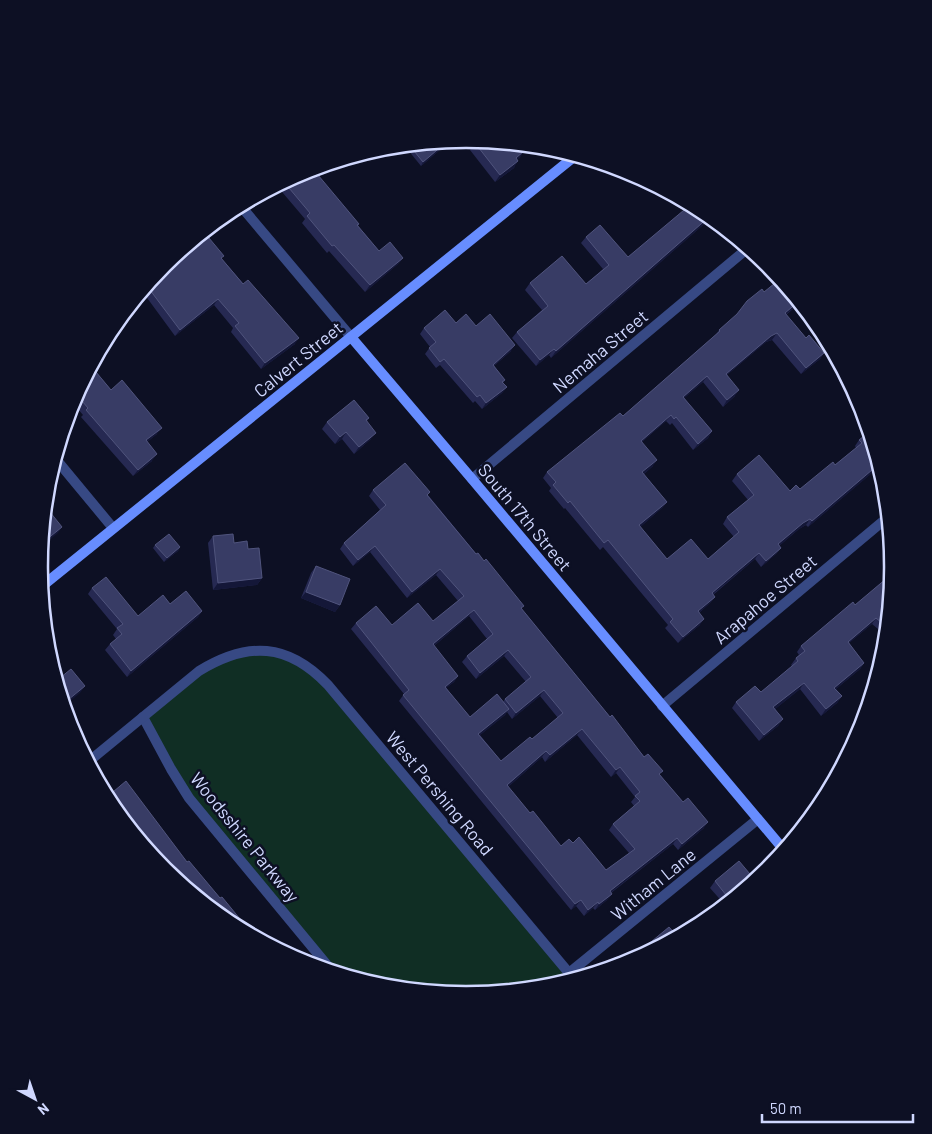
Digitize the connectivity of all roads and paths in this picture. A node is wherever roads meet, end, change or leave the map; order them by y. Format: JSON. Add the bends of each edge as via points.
{"nodes":[{"id":1,"x":568,"y":162,"type":"edge"},
{"id":2,"x":245,"y":212,"type":"edge"},
{"id":3,"x":743,"y":253,"type":"edge"},
{"id":4,"x":351,"y":337,"type":"junction"},
{"id":5,"x":61,"y":465,"type":"edge"},
{"id":6,"x":472,"y":479,"type":"junction"},
{"id":7,"x":882,"y":522,"type":"edge"},
{"id":8,"x":113,"y":528,"type":"junction"},
{"id":9,"x":48,"y":581,"type":"edge"},
{"id":10,"x":662,"y":706,"type":"junction"},
{"id":11,"x":144,"y":716,"type":"junction"},
{"id":12,"x":94,"y":757,"type":"edge"},
{"id":13,"x":758,"y":819,"type":"junction"},
{"id":14,"x":779,"y":845,"type":"edge"},
{"id":15,"x":323,"y":960,"type":"edge"},
{"id":16,"x":579,"y":970,"type":"edge"},
{"id":17,"x":568,"y":972,"type":"edge"}],
"edges":[{"from":1,"to":4,"type":"street","name":"Calvert Street"},
{"from":2,"to":4,"type":"street","name":"South 17th Street"},
{"from":3,"to":6,"type":"street","name":"Nemaha Street"},
{"from":4,"to":6,"type":"street","name":"South 17th Street"},
{"from":4,"to":8,"type":"street","name":"Calvert Street"},
{"from":5,"to":8,"type":"street"},
{"from":6,"to":10,"type":"street","name":"South 17th Street"},
{"from":7,"to":10,"type":"street","name":"Arapahoe Street"},
{"from":8,"to":9,"type":"street","name":"Calvert Street"},
{"from":10,"to":13,"type":"street","name":"South 17th Street"},
{"from":11,"to":12,"type":"street"},
{"from":11,"to":15,"type":"street","name":"Woodsshire Parkway","via":[[189,798]]},
{"from":11,"to":17,"type":"street","name":"West Pershing Road","via":[[216,661],[249,651],[267,650],[284,653],[302,662],[328,685]]},
{"from":13,"to":14,"type":"street","name":"South 17th Street"},
{"from":13,"to":16,"type":"street","name":"Witham Lane"}]}
